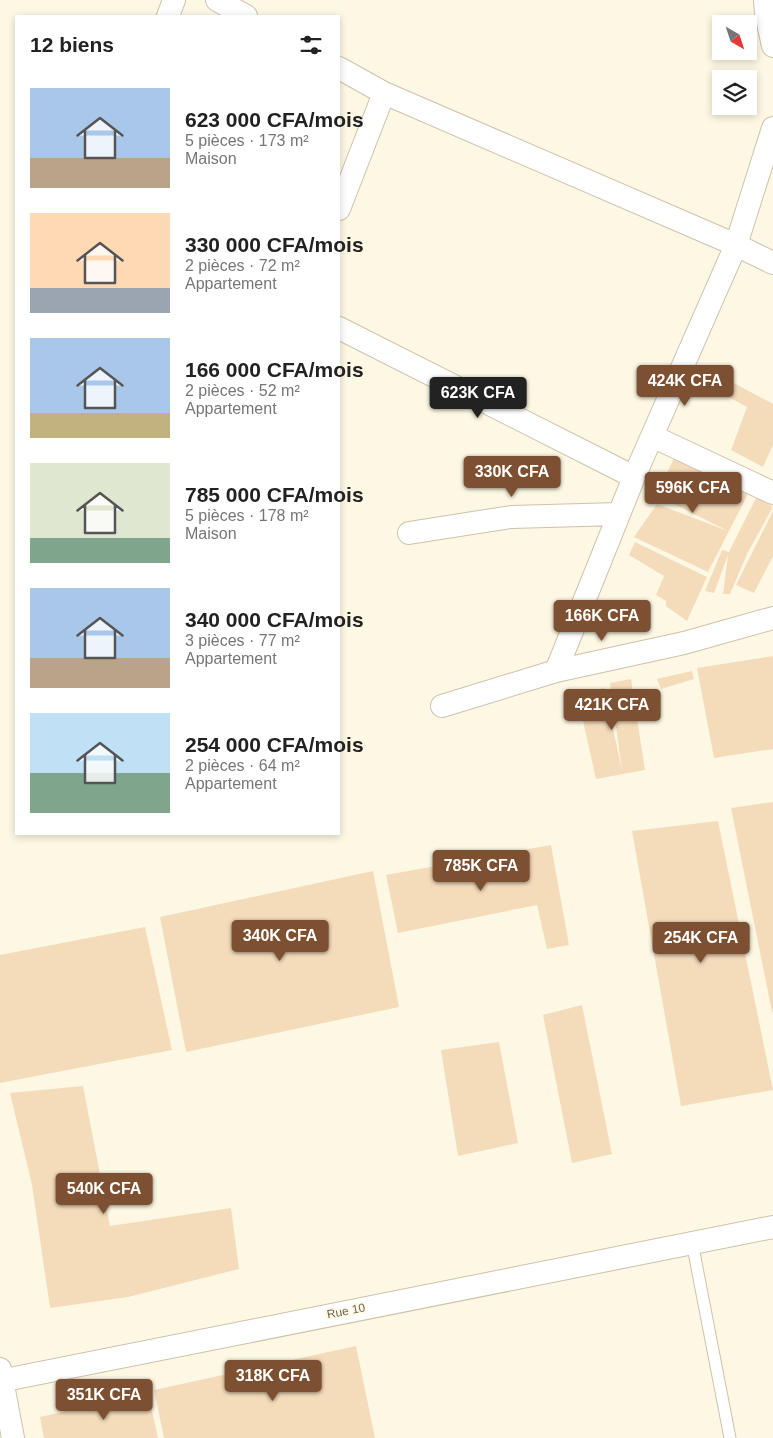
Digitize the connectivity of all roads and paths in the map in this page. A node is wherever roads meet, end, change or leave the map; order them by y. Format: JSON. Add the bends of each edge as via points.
{"nodes":[{"id":1,"x":174,"y":0,"type":"edge"},
{"id":2,"x":216,"y":0,"type":"edge"},
{"id":3,"x":766,"y":0,"type":"edge"},
{"id":4,"x":168,"y":15,"type":"edge"},
{"id":5,"x":244,"y":15,"type":"edge"},
{"id":6,"x":773,"y":46,"type":"edge"},
{"id":7,"x":340,"y":69,"type":"edge"},
{"id":8,"x":384,"y":94,"type":"junction"},
{"id":9,"x":773,"y":128,"type":"edge"},
{"id":10,"x":340,"y":206,"type":"edge"},
{"id":11,"x":736,"y":245,"type":"junction"},
{"id":12,"x":773,"y":264,"type":"edge"},
{"id":13,"x":340,"y":329,"type":"edge"},
{"id":14,"x":652,"y":436,"type":"junction"},
{"id":15,"x":634,"y":477,"type":"junction"},
{"id":16,"x":773,"y":493,"type":"edge"},
{"id":17,"x":619,"y":514,"type":"junction"},
{"id":18,"x":409,"y":533,"type":"dead end"},
{"id":19,"x":773,"y":618,"type":"edge"},
{"id":20,"x":556,"y":671,"type":"junction"},
{"id":21,"x":442,"y":706,"type":"dead end"},
{"id":22,"x":773,"y":1227,"type":"edge"},
{"id":23,"x":692,"y":1242,"type":"junction"},
{"id":24,"x":1,"y":1377,"type":"edge"},
{"id":25,"x":13,"y":1438,"type":"edge"},
{"id":26,"x":730,"y":1438,"type":"edge"}],
"edges":[{"from":1,"to":4,"type":"street"},
{"from":2,"to":5,"type":"street"},
{"from":3,"to":6,"type":"street"},
{"from":7,"to":8,"type":"street"},
{"from":8,"to":10,"type":"street"},
{"from":8,"to":11,"type":"street"},
{"from":9,"to":11,"type":"street"},
{"from":11,"to":12,"type":"street"},
{"from":11,"to":14,"type":"street"},
{"from":13,"to":15,"type":"street"},
{"from":14,"to":15,"type":"street"},
{"from":14,"to":16,"type":"street"},
{"from":15,"to":17,"type":"street"},
{"from":17,"to":18,"type":"street","via":[[511,517]]},
{"from":17,"to":20,"type":"street"},
{"from":19,"to":20,"type":"street","via":[[684,643]]},
{"from":20,"to":21,"type":"street"},
{"from":22,"to":23,"type":"street","name":"Rue 10"},
{"from":23,"to":24,"type":"street","name":"Rue 10"},
{"from":23,"to":26,"type":"lane"},
{"from":24,"to":25,"type":"street"}]}
